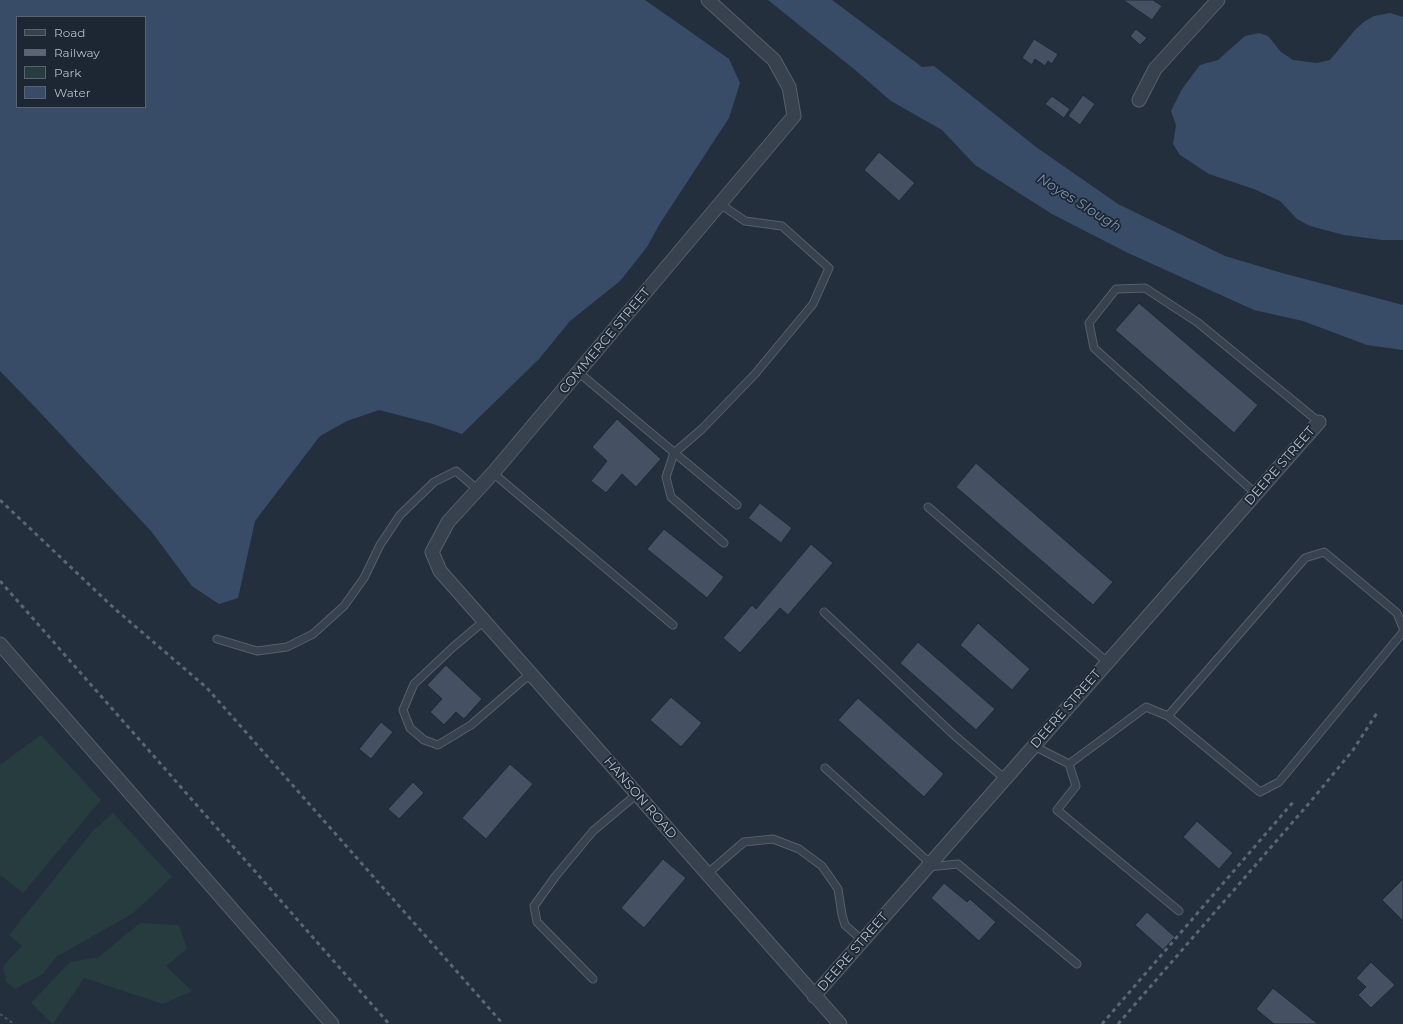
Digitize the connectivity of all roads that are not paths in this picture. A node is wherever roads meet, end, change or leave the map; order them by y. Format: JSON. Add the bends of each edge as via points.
{"nodes":[{"id":1,"x":708,"y":0,"type":"edge"},
{"id":2,"x":1218,"y":0,"type":"edge"},
{"id":3,"x":1139,"y":100,"type":"dead end"},
{"id":4,"x":720,"y":204,"type":"junction"},
{"id":5,"x":578,"y":372,"type":"junction"},
{"id":6,"x":1319,"y":422,"type":"joint"},
{"id":7,"x":674,"y":453,"type":"junction"},
{"id":8,"x":493,"y":473,"type":"junction"},
{"id":9,"x":478,"y":490,"type":"junction"},
{"id":10,"x":1256,"y":494,"type":"junction"},
{"id":11,"x":737,"y":505,"type":"dead end"},
{"id":12,"x":928,"y":506,"type":"dead end"},
{"id":13,"x":724,"y":542,"type":"dead end"},
{"id":14,"x":440,"y":571,"type":"joint"},
{"id":15,"x":824,"y":612,"type":"dead end"},
{"id":16,"x":484,"y":622,"type":"junction"},
{"id":17,"x":673,"y":625,"type":"dead end"},
{"id":18,"x":1403,"y":628,"type":"edge"},
{"id":19,"x":1403,"y":632,"type":"edge"},
{"id":20,"x":217,"y":639,"type":"dead end"},
{"id":21,"x":0,"y":644,"type":"edge"},
{"id":22,"x":1107,"y":662,"type":"junction"},
{"id":23,"x":530,"y":674,"type":"junction"},
{"id":24,"x":1168,"y":716,"type":"junction"},
{"id":25,"x":1034,"y":746,"type":"junction"},
{"id":26,"x":1069,"y":764,"type":"junction"},
{"id":27,"x":825,"y":768,"type":"dead end"},
{"id":28,"x":1005,"y":779,"type":"junction"},
{"id":29,"x":637,"y":794,"type":"junction"},
{"id":30,"x":929,"y":865,"type":"junction"},
{"id":31,"x":707,"y":874,"type":"junction"},
{"id":32,"x":1179,"y":911,"type":"dead end"},
{"id":33,"x":863,"y":941,"type":"junction"},
{"id":34,"x":1077,"y":964,"type":"dead end"},
{"id":35,"x":593,"y":979,"type":"dead end"},
{"id":36,"x":814,"y":996,"type":"junction"},
{"id":37,"x":332,"y":1024,"type":"edge"},
{"id":38,"x":840,"y":1024,"type":"edge"}],
"edges":[{"from":1,"to":4,"type":"street","name":"COMMERCE STREET","via":[[774,60],[789,87],[794,116]]},
{"from":2,"to":3,"type":"street","via":[[1155,69]]},
{"from":4,"to":5,"type":"street","name":"COMMERCE STREET"},
{"from":4,"to":7,"type":"lane","via":[[745,221],[782,226],[829,268],[813,304],[755,374],[702,429]]},
{"from":5,"to":7,"type":"lane"},
{"from":5,"to":8,"type":"street","name":"COMMERCE STREET"},
{"from":6,"to":10,"type":"street","name":"DEERE STREET"},
{"from":6,"to":10,"type":"lane","via":[[1197,322],[1145,288],[1116,289],[1089,323],[1094,348]]},
{"from":7,"to":11,"type":"lane"},
{"from":7,"to":13,"type":"lane","via":[[666,476],[671,497]]},
{"from":8,"to":9,"type":"street","name":"COMMERCE STREET"},
{"from":8,"to":17,"type":"lane"},
{"from":9,"to":14,"type":"street","name":"COMMERCE STREET","via":[[448,522],[432,552]]},
{"from":9,"to":20,"type":"lane","via":[[456,471],[434,482],[400,515],[380,545],[364,578],[344,606],[313,634],[287,647],[257,652]]},
{"from":10,"to":22,"type":"street","name":"DEERE STREET"},
{"from":12,"to":22,"type":"lane"},
{"from":14,"to":16,"type":"street","name":"HANSON ROAD"},
{"from":15,"to":28,"type":"lane","via":[[954,735]]},
{"from":16,"to":23,"type":"street","name":"HANSON ROAD"},
{"from":16,"to":23,"type":"lane","via":[[414,684],[403,710],[410,728],[424,740],[438,745],[471,725]]},
{"from":18,"to":24,"type":"lane","via":[[1397,613],[1324,552],[1305,558]]},
{"from":19,"to":24,"type":"lane","via":[[1279,782],[1260,792]]},
{"from":21,"to":37,"type":"street"},
{"from":22,"to":25,"type":"street","name":"DEERE STREET"},
{"from":23,"to":29,"type":"street","name":"HANSON ROAD"},
{"from":24,"to":26,"type":"lane","via":[[1146,707]]},
{"from":25,"to":26,"type":"lane"},
{"from":25,"to":28,"type":"street","name":"DEERE STREET"},
{"from":26,"to":32,"type":"lane","via":[[1076,786],[1058,810]]},
{"from":27,"to":30,"type":"lane"},
{"from":28,"to":30,"type":"street","name":"DEERE STREET"},
{"from":29,"to":31,"type":"street","name":"HANSON ROAD"},
{"from":29,"to":35,"type":"lane","via":[[593,831],[534,906],[537,922]]},
{"from":30,"to":33,"type":"street","name":"DEERE STREET"},
{"from":30,"to":34,"type":"lane","via":[[958,864]]},
{"from":31,"to":33,"type":"lane","via":[[744,842],[773,839],[799,849],[822,866],[838,889],[845,925]]},
{"from":31,"to":36,"type":"street","name":"HANSON ROAD"},
{"from":33,"to":36,"type":"street","name":"DEERE STREET"},
{"from":36,"to":38,"type":"street","name":"HANSON ROAD"}]}
